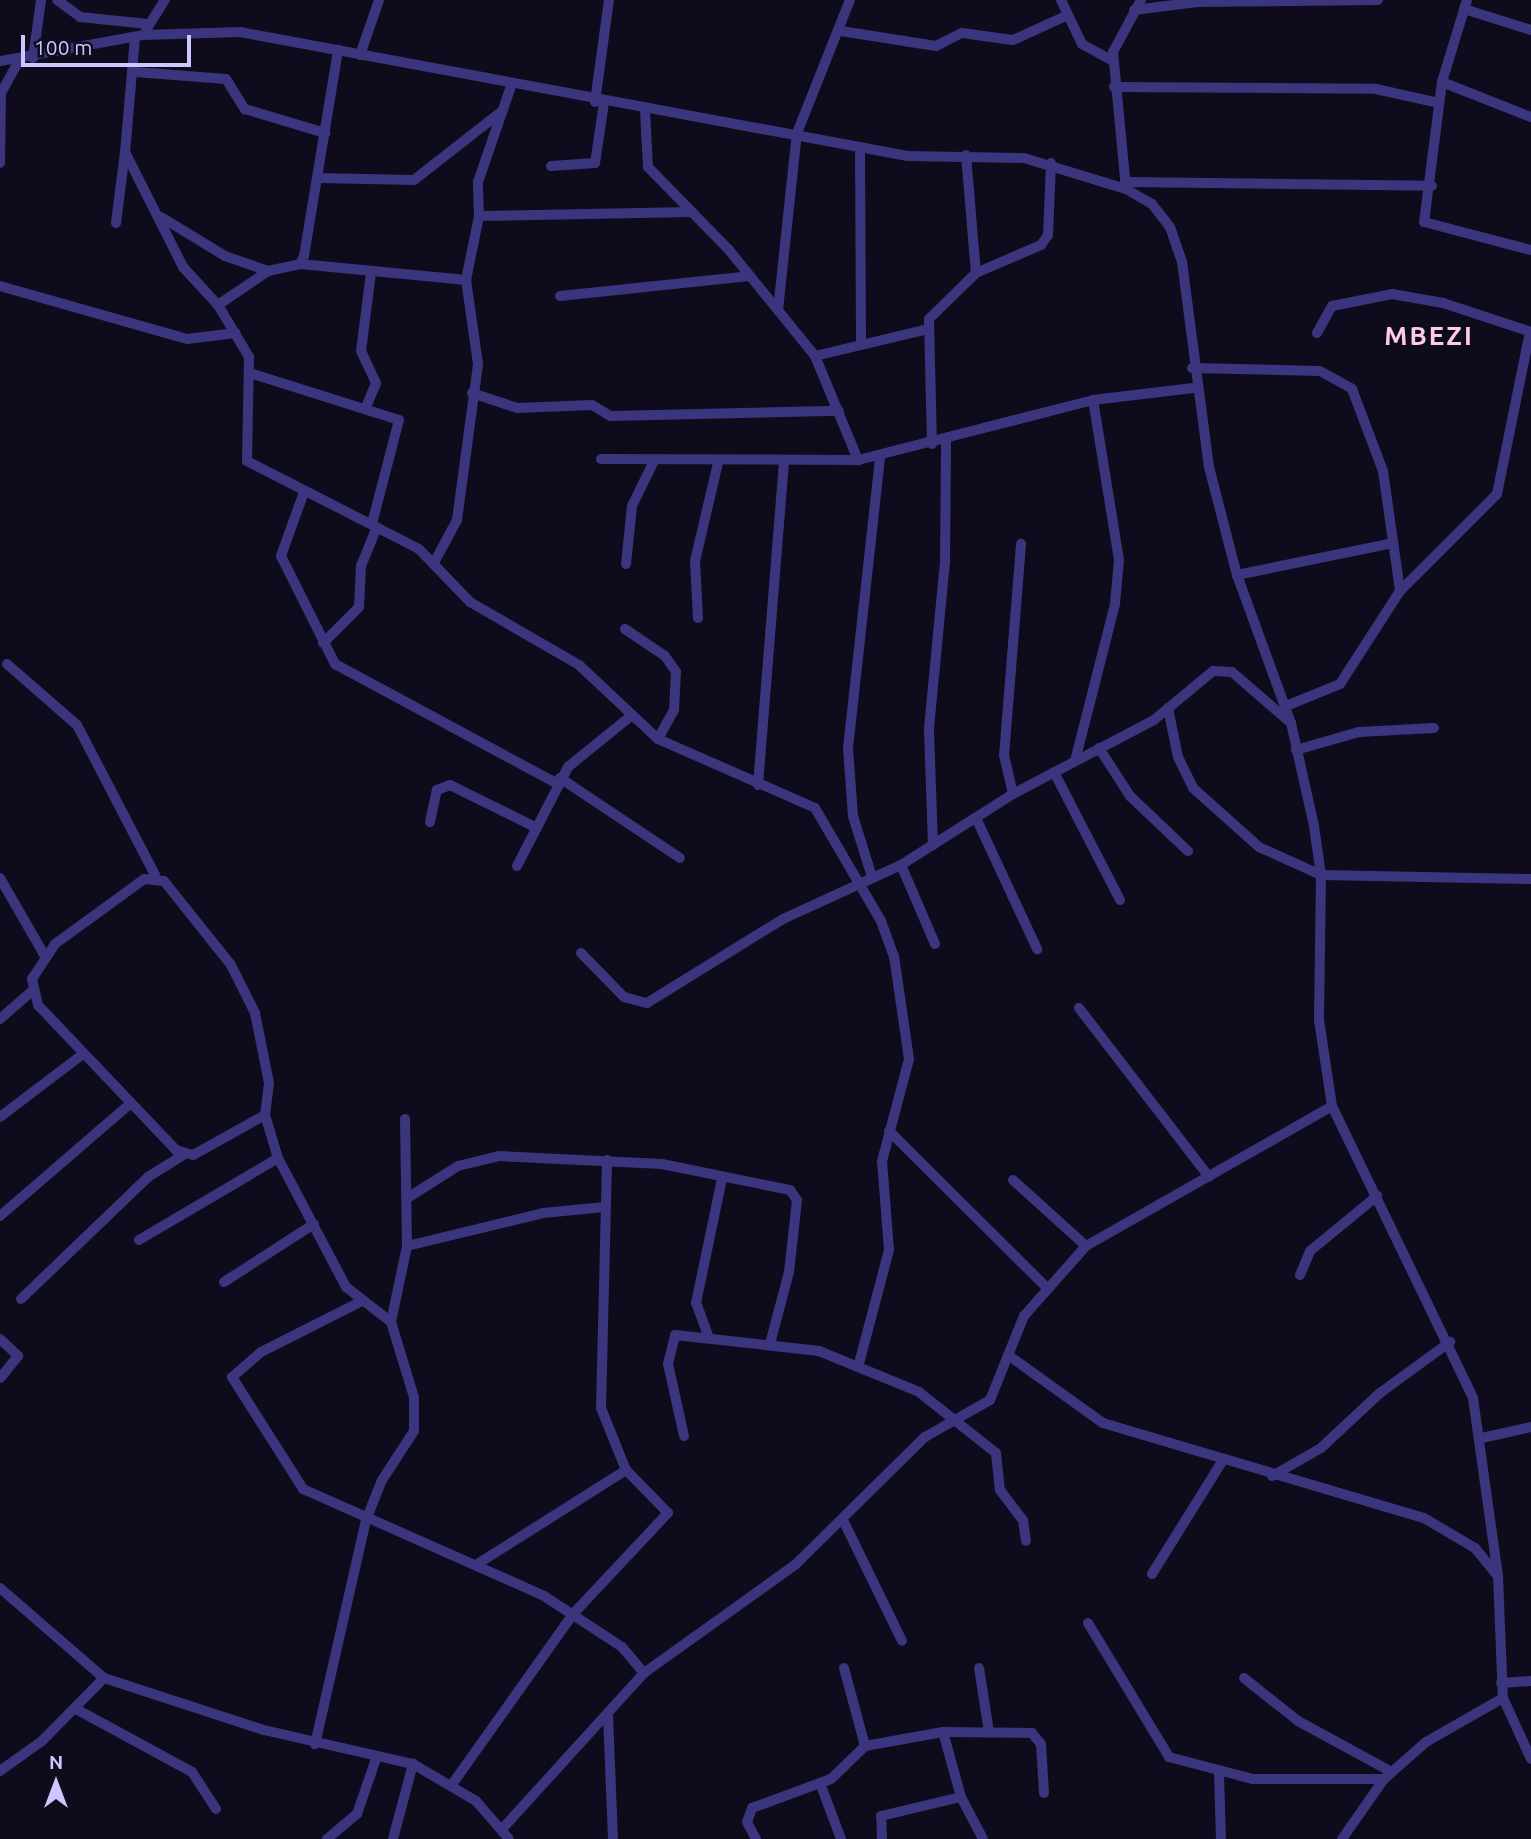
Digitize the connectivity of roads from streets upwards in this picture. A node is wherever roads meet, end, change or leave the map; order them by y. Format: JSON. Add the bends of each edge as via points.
{"nodes":[{"id":1,"x":41,"y":0,"type":"edge"},
{"id":2,"x":57,"y":0,"type":"edge"},
{"id":3,"x":165,"y":0,"type":"edge"},
{"id":4,"x":379,"y":0,"type":"edge"},
{"id":5,"x":610,"y":0,"type":"edge"},
{"id":6,"x":850,"y":0,"type":"edge"},
{"id":7,"x":1061,"y":0,"type":"edge"},
{"id":8,"x":1378,"y":0,"type":"edge"},
{"id":9,"x":1465,"y":4,"type":"edge"},
{"id":10,"x":1137,"y":5,"type":"edge"},
{"id":11,"x":1066,"y":16,"type":"junction"},
{"id":12,"x":148,"y":24,"type":"junction"},
{"id":13,"x":1531,"y":30,"type":"edge"},
{"id":14,"x":841,"y":31,"type":"junction"},
{"id":15,"x":139,"y":37,"type":"junction"},
{"id":16,"x":338,"y":50,"type":"junction"},
{"id":17,"x":360,"y":55,"type":"junction"},
{"id":18,"x":33,"y":58,"type":"junction"},
{"id":19,"x":19,"y":60,"type":"junction"},
{"id":20,"x":0,"y":61,"type":"edge"},
{"id":21,"x":1113,"y":61,"type":"junction"},
{"id":22,"x":135,"y":72,"type":"junction"},
{"id":23,"x":1442,"y":82,"type":"junction"},
{"id":24,"x":511,"y":86,"type":"junction"},
{"id":25,"x":1114,"y":87,"type":"junction"},
{"id":26,"x":599,"y":102,"type":"junction"},
{"id":27,"x":1439,"y":103,"type":"junction"},
{"id":28,"x":645,"y":110,"type":"junction"},
{"id":29,"x":501,"y":112,"type":"junction"},
{"id":30,"x":1531,"y":117,"type":"edge"},
{"id":31,"x":325,"y":134,"type":"junction"},
{"id":32,"x":797,"y":134,"type":"junction"},
{"id":33,"x":860,"y":147,"type":"junction"},
{"id":34,"x":125,"y":152,"type":"junction"},
{"id":35,"x":966,"y":155,"type":"junction"},
{"id":36,"x":0,"y":163,"type":"edge"},
{"id":37,"x":1051,"y":163,"type":"junction"},
{"id":38,"x":551,"y":166,"type":"dead end"},
{"id":39,"x":317,"y":178,"type":"junction"},
{"id":40,"x":1126,"y":186,"type":"junction"},
{"id":41,"x":1432,"y":186,"type":"junction"},
{"id":42,"x":692,"y":212,"type":"junction"},
{"id":43,"x":479,"y":216,"type":"junction"},
{"id":44,"x":161,"y":217,"type":"junction"},
{"id":45,"x":116,"y":223,"type":"dead end"},
{"id":46,"x":1531,"y":250,"type":"edge"},
{"id":47,"x":300,"y":264,"type":"junction"},
{"id":48,"x":268,"y":271,"type":"junction"},
{"id":49,"x":371,"y":273,"type":"junction"},
{"id":50,"x":976,"y":273,"type":"junction"},
{"id":51,"x":749,"y":276,"type":"junction"},
{"id":52,"x":466,"y":280,"type":"junction"},
{"id":53,"x":0,"y":286,"type":"edge"},
{"id":54,"x":561,"y":296,"type":"dead end"},
{"id":55,"x":218,"y":305,"type":"junction"},
{"id":56,"x":778,"y":310,"type":"junction"},
{"id":57,"x":928,"y":329,"type":"junction"},
{"id":58,"x":1531,"y":332,"type":"edge"},
{"id":59,"x":236,"y":333,"type":"junction"},
{"id":60,"x":1317,"y":333,"type":"dead end"},
{"id":61,"x":861,"y":341,"type":"junction"},
{"id":62,"x":815,"y":356,"type":"junction"},
{"id":63,"x":1192,"y":368,"type":"junction"},
{"id":64,"x":253,"y":374,"type":"junction"},
{"id":65,"x":1194,"y":388,"type":"junction"},
{"id":66,"x":472,"y":393,"type":"junction"},
{"id":67,"x":1093,"y":400,"type":"junction"},
{"id":68,"x":366,"y":407,"type":"junction"},
{"id":69,"x":839,"y":411,"type":"junction"},
{"id":70,"x":946,"y":439,"type":"junction"},
{"id":71,"x":932,"y":444,"type":"junction"},
{"id":72,"x":880,"y":457,"type":"junction"},
{"id":73,"x":601,"y":459,"type":"dead end"},
{"id":74,"x":858,"y":460,"type":"junction"},
{"id":75,"x":653,"y":463,"type":"junction"},
{"id":76,"x":718,"y":463,"type":"junction"},
{"id":77,"x":784,"y":463,"type":"junction"},
{"id":78,"x":304,"y":492,"type":"junction"},
{"id":79,"x":374,"y":525,"type":"junction"},
{"id":80,"x":1392,"y":543,"type":"junction"},
{"id":81,"x":1021,"y":544,"type":"dead end"},
{"id":82,"x":435,"y":561,"type":"junction"},
{"id":83,"x":626,"y":564,"type":"dead end"},
{"id":84,"x":1237,"y":575,"type":"junction"},
{"id":85,"x":1400,"y":591,"type":"junction"},
{"id":86,"x":698,"y":618,"type":"dead end"},
{"id":87,"x":625,"y":629,"type":"dead end"},
{"id":88,"x":323,"y":643,"type":"junction"},
{"id":89,"x":7,"y":664,"type":"dead end"},
{"id":90,"x":1286,"y":706,"type":"junction"},
{"id":91,"x":1168,"y":708,"type":"junction"},
{"id":92,"x":632,"y":715,"type":"junction"},
{"id":93,"x":1291,"y":723,"type":"junction"},
{"id":94,"x":1434,"y":728,"type":"dead end"},
{"id":95,"x":658,"y":739,"type":"junction"},
{"id":96,"x":1099,"y":748,"type":"junction"},
{"id":97,"x":1296,"y":750,"type":"junction"},
{"id":98,"x":1075,"y":761,"type":"junction"},
{"id":99,"x":1054,"y":772,"type":"junction"},
{"id":100,"x":558,"y":780,"type":"junction"},
{"id":101,"x":758,"y":785,"type":"junction"},
{"id":102,"x":1013,"y":794,"type":"junction"},
{"id":103,"x":976,"y":818,"type":"junction"},
{"id":104,"x":430,"y":822,"type":"dead end"},
{"id":105,"x":537,"y":828,"type":"junction"},
{"id":106,"x":933,"y":845,"type":"junction"},
{"id":107,"x":1188,"y":851,"type":"dead end"},
{"id":108,"x":680,"y":858,"type":"dead end"},
{"id":109,"x":901,"y":864,"type":"junction"},
{"id":110,"x":517,"y":866,"type":"dead end"},
{"id":111,"x":155,"y":875,"type":"junction"},
{"id":112,"x":1321,"y":875,"type":"junction"},
{"id":113,"x":872,"y":877,"type":"junction"},
{"id":114,"x":0,"y":878,"type":"edge"},
{"id":115,"x":1531,"y":879,"type":"edge"},
{"id":116,"x":858,"y":882,"type":"junction"},
{"id":117,"x":1120,"y":900,"type":"dead end"},
{"id":118,"x":935,"y":944,"type":"dead end"},
{"id":119,"x":1037,"y":949,"type":"dead end"},
{"id":120,"x":581,"y":953,"type":"dead end"},
{"id":121,"x":46,"y":958,"type":"junction"},
{"id":122,"x":31,"y":992,"type":"junction"},
{"id":123,"x":1079,"y":1008,"type":"dead end"},
{"id":124,"x":2,"y":1012,"type":"edge"},
{"id":125,"x":83,"y":1054,"type":"junction"},
{"id":126,"x":131,"y":1103,"type":"junction"},
{"id":127,"x":1332,"y":1106,"type":"junction"},
{"id":128,"x":265,"y":1115,"type":"junction"},
{"id":129,"x":0,"y":1116,"type":"edge"},
{"id":130,"x":405,"y":1119,"type":"dead end"},
{"id":131,"x":889,"y":1131,"type":"junction"},
{"id":132,"x":183,"y":1155,"type":"junction"},
{"id":133,"x":278,"y":1158,"type":"junction"},
{"id":134,"x":607,"y":1160,"type":"junction"},
{"id":135,"x":1209,"y":1177,"type":"junction"},
{"id":136,"x":722,"y":1179,"type":"junction"},
{"id":137,"x":1013,"y":1180,"type":"dead end"},
{"id":138,"x":1377,"y":1196,"type":"junction"},
{"id":139,"x":409,"y":1197,"type":"junction"},
{"id":140,"x":605,"y":1207,"type":"junction"},
{"id":141,"x":0,"y":1216,"type":"edge"},
{"id":142,"x":314,"y":1224,"type":"junction"},
{"id":143,"x":139,"y":1240,"type":"dead end"},
{"id":144,"x":407,"y":1246,"type":"junction"},
{"id":145,"x":1086,"y":1246,"type":"junction"},
{"id":146,"x":1300,"y":1275,"type":"dead end"},
{"id":147,"x":224,"y":1282,"type":"dead end"},
{"id":148,"x":1046,"y":1287,"type":"junction"},
{"id":149,"x":21,"y":1299,"type":"dead end"},
{"id":150,"x":362,"y":1301,"type":"junction"},
{"id":151,"x":391,"y":1322,"type":"junction"},
{"id":152,"x":709,"y":1338,"type":"junction"},
{"id":153,"x":0,"y":1339,"type":"edge"},
{"id":154,"x":1450,"y":1342,"type":"junction"},
{"id":155,"x":770,"y":1344,"type":"junction"},
{"id":156,"x":1008,"y":1355,"type":"junction"},
{"id":157,"x":858,"y":1367,"type":"junction"},
{"id":158,"x":0,"y":1378,"type":"edge"},
{"id":159,"x":958,"y":1418,"type":"junction"},
{"id":160,"x":1531,"y":1427,"type":"edge"},
{"id":161,"x":684,"y":1436,"type":"dead end"},
{"id":162,"x":1482,"y":1438,"type":"junction"},
{"id":163,"x":1221,"y":1463,"type":"junction"},
{"id":164,"x":626,"y":1470,"type":"junction"},
{"id":165,"x":1272,"y":1476,"type":"junction"},
{"id":166,"x":366,"y":1520,"type":"junction"},
{"id":167,"x":844,"y":1522,"type":"junction"},
{"id":168,"x":1027,"y":1541,"type":"dead end"},
{"id":169,"x":479,"y":1563,"type":"junction"},
{"id":170,"x":1152,"y":1574,"type":"dead end"},
{"id":171,"x":1498,"y":1576,"type":"junction"},
{"id":172,"x":0,"y":1588,"type":"edge"},
{"id":173,"x":573,"y":1614,"type":"junction"},
{"id":174,"x":1088,"y":1623,"type":"dead end"},
{"id":175,"x":902,"y":1641,"type":"dead end"},
{"id":176,"x":844,"y":1668,"type":"dead end"},
{"id":177,"x":979,"y":1668,"type":"dead end"},
{"id":178,"x":644,"y":1672,"type":"junction"},
{"id":179,"x":104,"y":1678,"type":"junction"},
{"id":180,"x":1244,"y":1678,"type":"dead end"},
{"id":181,"x":1531,"y":1681,"type":"edge"},
{"id":182,"x":1501,"y":1683,"type":"junction"},
{"id":183,"x":1503,"y":1698,"type":"junction"},
{"id":184,"x":76,"y":1709,"type":"junction"},
{"id":185,"x":608,"y":1715,"type":"junction"},
{"id":186,"x":943,"y":1732,"type":"junction"},
{"id":187,"x":989,"y":1732,"type":"junction"},
{"id":188,"x":316,"y":1744,"type":"junction"},
{"id":189,"x":865,"y":1746,"type":"junction"},
{"id":190,"x":377,"y":1756,"type":"junction"},
{"id":191,"x":1531,"y":1759,"type":"edge"},
{"id":192,"x":413,"y":1764,"type":"junction"},
{"id":193,"x":0,"y":1771,"type":"edge"},
{"id":194,"x":1219,"y":1773,"type":"junction"},
{"id":195,"x":1388,"y":1775,"type":"junction"},
{"id":196,"x":453,"y":1783,"type":"junction"},
{"id":197,"x":820,"y":1783,"type":"junction"},
{"id":198,"x":1044,"y":1793,"type":"dead end"},
{"id":199,"x":961,"y":1797,"type":"junction"},
{"id":200,"x":216,"y":1809,"type":"dead end"},
{"id":201,"x":507,"y":1834,"type":"edge"},
{"id":202,"x":327,"y":1839,"type":"edge"},
{"id":203,"x":393,"y":1839,"type":"edge"},
{"id":204,"x":522,"y":1839,"type":"edge"},
{"id":205,"x":613,"y":1839,"type":"edge"},
{"id":206,"x":756,"y":1839,"type":"edge"},
{"id":207,"x":841,"y":1839,"type":"edge"},
{"id":208,"x":882,"y":1839,"type":"edge"},
{"id":209,"x":983,"y":1839,"type":"edge"},
{"id":210,"x":1222,"y":1839,"type":"edge"},
{"id":211,"x":1342,"y":1839,"type":"edge"}],
"edges":[{"from":1,"to":18,"type":"street"},
{"from":2,"to":12,"type":"street","via":[[88,19]]},
{"from":3,"to":12,"type":"street"},
{"from":4,"to":17,"type":"street"},
{"from":5,"to":26,"type":"street"},
{"from":6,"to":14,"type":"street"},
{"from":7,"to":11,"type":"street"},
{"from":8,"to":10,"type":"street"},
{"from":9,"to":13,"type":"street"},
{"from":9,"to":23,"type":"street"},
{"from":10,"to":21,"type":"street","via":[[1116,40]]},
{"from":11,"to":14,"type":"street","via":[[1013,40],[962,33],[936,46]]},
{"from":11,"to":21,"type":"street","via":[[1082,44]]},
{"from":12,"to":15,"type":"street"},
{"from":14,"to":32,"type":"street"},
{"from":15,"to":16,"type":"street","via":[[213,30]]},
{"from":15,"to":18,"type":"street"},
{"from":15,"to":22,"type":"street"},
{"from":16,"to":17,"type":"street"},
{"from":16,"to":31,"type":"street"},
{"from":17,"to":24,"type":"street"},
{"from":18,"to":19,"type":"street"},
{"from":19,"to":20,"type":"street"},
{"from":19,"to":36,"type":"street","via":[[1,93]]},
{"from":21,"to":25,"type":"street"},
{"from":22,"to":31,"type":"street","via":[[226,79],[245,109]]},
{"from":22,"to":34,"type":"street"},
{"from":23,"to":27,"type":"street"},
{"from":23,"to":30,"type":"street"},
{"from":24,"to":26,"type":"street"},
{"from":24,"to":29,"type":"street"},
{"from":25,"to":27,"type":"street","via":[[1384,90]]},
{"from":25,"to":40,"type":"street"},
{"from":26,"to":28,"type":"street"},
{"from":26,"to":38,"type":"street","via":[[595,163]]},
{"from":27,"to":41,"type":"street"},
{"from":28,"to":32,"type":"street"},
{"from":28,"to":42,"type":"street","via":[[648,167]]},
{"from":29,"to":39,"type":"street","via":[[414,180]]},
{"from":29,"to":43,"type":"street","via":[[478,182]]},
{"from":31,"to":39,"type":"street"},
{"from":32,"to":33,"type":"street"},
{"from":32,"to":56,"type":"street"},
{"from":33,"to":35,"type":"street","via":[[908,156]]},
{"from":33,"to":61,"type":"street","via":[[857,272],[866,307]]},
{"from":34,"to":44,"type":"street"},
{"from":34,"to":45,"type":"street"},
{"from":35,"to":37,"type":"street"},
{"from":35,"to":50,"type":"street"},
{"from":37,"to":40,"type":"street"},
{"from":37,"to":50,"type":"street","via":[[1048,235],[1027,254]]},
{"from":39,"to":47,"type":"street"},
{"from":40,"to":41,"type":"street"},
{"from":40,"to":63,"type":"street","via":[[1152,204],[1170,227],[1182,262]]},
{"from":41,"to":46,"type":"street","via":[[1422,216],[1431,228]]},
{"from":42,"to":43,"type":"street"},
{"from":42,"to":51,"type":"street"},
{"from":43,"to":52,"type":"street"},
{"from":44,"to":48,"type":"street","via":[[225,256]]},
{"from":44,"to":55,"type":"street","via":[[183,267]]},
{"from":47,"to":48,"type":"street"},
{"from":47,"to":49,"type":"street"},
{"from":48,"to":55,"type":"street"},
{"from":49,"to":52,"type":"street"},
{"from":49,"to":68,"type":"street","via":[[361,351],[376,383]]},
{"from":50,"to":57,"type":"street","via":[[933,310]]},
{"from":51,"to":54,"type":"street"},
{"from":51,"to":56,"type":"street"},
{"from":52,"to":66,"type":"street","via":[[478,350]]},
{"from":53,"to":59,"type":"street","via":[[187,339]]},
{"from":55,"to":59,"type":"street"},
{"from":56,"to":62,"type":"street"},
{"from":57,"to":61,"type":"street"},
{"from":57,"to":71,"type":"street"},
{"from":58,"to":60,"type":"street","via":[[1443,303],[1392,294],[1332,306]]},
{"from":58,"to":85,"type":"street","via":[[1497,494]]},
{"from":59,"to":64,"type":"street"},
{"from":61,"to":62,"type":"street"},
{"from":62,"to":69,"type":"street"},
{"from":63,"to":65,"type":"street"},
{"from":63,"to":80,"type":"street","via":[[1320,372],[1352,389],[1375,437]]},
{"from":64,"to":68,"type":"street"},
{"from":64,"to":78,"type":"street","via":[[245,456]]},
{"from":65,"to":67,"type":"street"},
{"from":65,"to":84,"type":"street"},
{"from":66,"to":69,"type":"street","via":[[517,408],[592,405],[610,416]]},
{"from":66,"to":82,"type":"street","via":[[457,520]]},
{"from":67,"to":70,"type":"street"},
{"from":67,"to":98,"type":"street","via":[[1119,560],[1115,604]]},
{"from":68,"to":79,"type":"street","via":[[395,416],[400,426]]},
{"from":69,"to":74,"type":"street"},
{"from":70,"to":71,"type":"street"},
{"from":70,"to":106,"type":"street","via":[[945,561],[929,728]]},
{"from":71,"to":72,"type":"street"},
{"from":72,"to":74,"type":"street"},
{"from":72,"to":113,"type":"street","via":[[848,748],[853,816]]},
{"from":73,"to":75,"type":"street"},
{"from":74,"to":77,"type":"street"},
{"from":75,"to":76,"type":"street"},
{"from":75,"to":83,"type":"street","via":[[632,506]]},
{"from":76,"to":77,"type":"street"},
{"from":76,"to":86,"type":"street","via":[[695,561]]},
{"from":77,"to":101,"type":"street"},
{"from":78,"to":79,"type":"street"},
{"from":78,"to":88,"type":"street","via":[[281,556]]},
{"from":79,"to":82,"type":"street"},
{"from":79,"to":88,"type":"street","via":[[361,566],[359,607]]},
{"from":80,"to":84,"type":"street"},
{"from":80,"to":85,"type":"street"},
{"from":81,"to":102,"type":"street","via":[[1004,756]]},
{"from":82,"to":92,"type":"street","via":[[483,612],[579,665]]},
{"from":84,"to":90,"type":"street"},
{"from":85,"to":90,"type":"street","via":[[1340,684]]},
{"from":87,"to":95,"type":"street","via":[[677,672],[674,710]]},
{"from":88,"to":100,"type":"street","via":[[341,670]]},
{"from":89,"to":111,"type":"street","via":[[77,725]]},
{"from":90,"to":93,"type":"street"},
{"from":91,"to":93,"type":"street","via":[[1223,670]]},
{"from":91,"to":96,"type":"street"},
{"from":91,"to":112,"type":"street","via":[[1178,757],[1209,808],[1259,847]]},
{"from":92,"to":95,"type":"street"},
{"from":92,"to":100,"type":"street","via":[[578,756]]},
{"from":93,"to":97,"type":"street"},
{"from":94,"to":97,"type":"street","via":[[1359,732]]},
{"from":95,"to":101,"type":"street"},
{"from":96,"to":98,"type":"street"},
{"from":96,"to":107,"type":"street","via":[[1130,796]]},
{"from":97,"to":112,"type":"street"},
{"from":98,"to":99,"type":"street"},
{"from":99,"to":102,"type":"street"},
{"from":99,"to":117,"type":"street"},
{"from":100,"to":105,"type":"street"},
{"from":100,"to":108,"type":"street"},
{"from":101,"to":116,"type":"street","via":[[815,807]]},
{"from":102,"to":103,"type":"street"},
{"from":103,"to":106,"type":"street"},
{"from":103,"to":119,"type":"street"},
{"from":104,"to":105,"type":"street","via":[[437,790],[450,785]]},
{"from":105,"to":110,"type":"street"},
{"from":106,"to":109,"type":"street"},
{"from":109,"to":113,"type":"street"},
{"from":109,"to":118,"type":"street"},
{"from":111,"to":121,"type":"street","via":[[55,944]]},
{"from":111,"to":128,"type":"street","via":[[197,919],[244,989],[266,1056]]},
{"from":112,"to":115,"type":"street"},
{"from":112,"to":127,"type":"street","via":[[1319,1020]]},
{"from":113,"to":116,"type":"street"},
{"from":114,"to":121,"type":"street"},
{"from":116,"to":120,"type":"street","via":[[783,919],[647,1003],[624,997]]},
{"from":116,"to":131,"type":"street","via":[[894,956],[909,1036]]},
{"from":121,"to":122,"type":"street","via":[[32,979]]},
{"from":122,"to":124,"type":"street"},
{"from":122,"to":125,"type":"street"},
{"from":123,"to":135,"type":"street"},
{"from":125,"to":126,"type":"street"},
{"from":125,"to":129,"type":"street"},
{"from":126,"to":132,"type":"street"},
{"from":126,"to":141,"type":"street"},
{"from":127,"to":135,"type":"street"},
{"from":127,"to":138,"type":"street"},
{"from":128,"to":132,"type":"street"},
{"from":128,"to":133,"type":"street"},
{"from":130,"to":139,"type":"street"},
{"from":131,"to":148,"type":"street"},
{"from":131,"to":157,"type":"street","via":[[883,1161],[889,1250]]},
{"from":132,"to":149,"type":"street","via":[[148,1177]]},
{"from":133,"to":142,"type":"street"},
{"from":133,"to":143,"type":"street"},
{"from":134,"to":136,"type":"street"},
{"from":134,"to":139,"type":"street","via":[[477,1158]]},
{"from":134,"to":140,"type":"street"},
{"from":135,"to":145,"type":"street"},
{"from":136,"to":152,"type":"street","via":[[696,1303]]},
{"from":136,"to":155,"type":"street","via":[[790,1190],[797,1200]]},
{"from":137,"to":145,"type":"street"},
{"from":138,"to":146,"type":"street","via":[[1310,1251]]},
{"from":138,"to":154,"type":"street"},
{"from":139,"to":144,"type":"street"},
{"from":140,"to":144,"type":"street","via":[[544,1213]]},
{"from":140,"to":164,"type":"street","via":[[598,1381],[610,1440]]},
{"from":142,"to":147,"type":"street"},
{"from":142,"to":150,"type":"street","via":[[346,1287]]},
{"from":144,"to":151,"type":"street"},
{"from":145,"to":148,"type":"street"},
{"from":148,"to":156,"type":"street","via":[[1024,1316]]},
{"from":150,"to":151,"type":"street"},
{"from":150,"to":166,"type":"street","via":[[261,1352],[232,1377],[303,1489]]},
{"from":151,"to":166,"type":"street","via":[[417,1413],[406,1448],[382,1479]]},
{"from":152,"to":155,"type":"street"},
{"from":152,"to":161,"type":"street","via":[[680,1333],[669,1348]]},
{"from":153,"to":158,"type":"street","via":[[18,1356]]},
{"from":154,"to":162,"type":"street"},
{"from":154,"to":165,"type":"street","via":[[1380,1393],[1321,1448]]},
{"from":155,"to":157,"type":"street","via":[[819,1351]]},
{"from":156,"to":159,"type":"street","via":[[990,1400]]},
{"from":156,"to":163,"type":"street","via":[[1081,1412]]},
{"from":157,"to":159,"type":"street","via":[[919,1392]]},
{"from":159,"to":167,"type":"street","via":[[925,1437]]},
{"from":159,"to":168,"type":"street","via":[[996,1453],[1000,1490],[1023,1520]]},
{"from":160,"to":162,"type":"street"},
{"from":162,"to":171,"type":"street"},
{"from":163,"to":165,"type":"street"},
{"from":163,"to":170,"type":"street"},
{"from":164,"to":169,"type":"street"},
{"from":164,"to":173,"type":"street","via":[[666,1507],[667,1517]]},
{"from":165,"to":171,"type":"street","via":[[1424,1518],[1475,1548]]},
{"from":166,"to":169,"type":"street"},
{"from":166,"to":188,"type":"street"},
{"from":167,"to":175,"type":"street"},
{"from":167,"to":178,"type":"street"},
{"from":169,"to":173,"type":"street"},
{"from":171,"to":182,"type":"street"},
{"from":172,"to":179,"type":"street"},
{"from":173,"to":178,"type":"street","via":[[622,1647]]},
{"from":173,"to":196,"type":"street"},
{"from":174,"to":194,"type":"street","via":[[1158,1748],[1183,1764]]},
{"from":176,"to":189,"type":"street"},
{"from":177,"to":187,"type":"street"},
{"from":178,"to":185,"type":"street"},
{"from":179,"to":184,"type":"street"},
{"from":179,"to":188,"type":"street"},
{"from":180,"to":195,"type":"street","via":[[1298,1721]]},
{"from":181,"to":182,"type":"street"},
{"from":182,"to":183,"type":"street"},
{"from":183,"to":191,"type":"street"},
{"from":183,"to":195,"type":"street","via":[[1426,1742]]},
{"from":184,"to":193,"type":"street"},
{"from":184,"to":200,"type":"street","via":[[192,1772]]},
{"from":185,"to":201,"type":"street"},
{"from":185,"to":205,"type":"street"},
{"from":186,"to":187,"type":"street"},
{"from":186,"to":189,"type":"street"},
{"from":186,"to":199,"type":"street"},
{"from":187,"to":198,"type":"street","via":[[1039,1737]]},
{"from":188,"to":190,"type":"street"},
{"from":189,"to":197,"type":"street"},
{"from":190,"to":192,"type":"street"},
{"from":190,"to":202,"type":"street","via":[[357,1814]]},
{"from":192,"to":196,"type":"street"},
{"from":192,"to":203,"type":"street"},
{"from":194,"to":195,"type":"street"},
{"from":194,"to":210,"type":"street"},
{"from":195,"to":211,"type":"street"},
{"from":196,"to":201,"type":"street"},
{"from":197,"to":206,"type":"street","via":[[752,1808],[747,1822]]},
{"from":197,"to":207,"type":"street"},
{"from":199,"to":208,"type":"street","via":[[881,1816]]},
{"from":199,"to":209,"type":"street"},
{"from":201,"to":204,"type":"street"}]}
